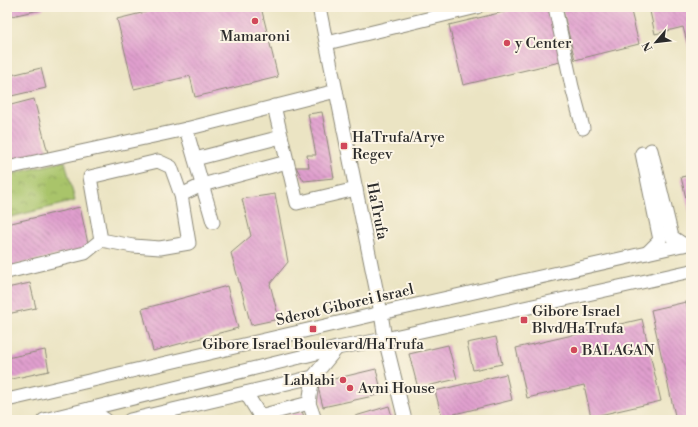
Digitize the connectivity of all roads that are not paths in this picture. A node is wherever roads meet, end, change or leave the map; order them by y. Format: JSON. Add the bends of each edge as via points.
{"nodes":[{"id":1,"x":320,"y":7,"type":"edge"},
{"id":2,"x":477,"y":7,"type":"edge"},
{"id":3,"x":554,"y":7,"type":"edge"},
{"id":4,"x":327,"y":42,"type":"junction"},
{"id":5,"x":336,"y":91,"type":"junction"},
{"id":6,"x":274,"y":106,"type":"junction"},
{"id":7,"x":583,"y":128,"type":"dead end"},
{"id":8,"x":186,"y":129,"type":"junction"},
{"id":9,"x":281,"y":138,"type":"junction"},
{"id":10,"x":195,"y":159,"type":"junction"},
{"id":11,"x":287,"y":162,"type":"junction"},
{"id":12,"x":7,"y":168,"type":"edge"},
{"id":13,"x":202,"y":185,"type":"junction"},
{"id":14,"x":356,"y":189,"type":"junction"},
{"id":15,"x":181,"y":195,"type":"junction"},
{"id":16,"x":213,"y":222,"type":"dead end"},
{"id":17,"x":101,"y":240,"type":"junction"},
{"id":18,"x":688,"y":244,"type":"edge"},
{"id":19,"x":646,"y":254,"type":"junction"},
{"id":20,"x":691,"y":271,"type":"edge"},
{"id":21,"x":7,"y":272,"type":"edge"},
{"id":22,"x":380,"y":312,"type":"junction"},
{"id":23,"x":385,"y":339,"type":"junction"},
{"id":24,"x":337,"y":348,"type":"junction"},
{"id":25,"x":313,"y":377,"type":"junction"},
{"id":26,"x":246,"y":393,"type":"junction"},
{"id":27,"x":7,"y":400,"type":"edge"},
{"id":28,"x":309,"y":403,"type":"junction"},
{"id":29,"x":89,"y":409,"type":"junction"},
{"id":30,"x":260,"y":418,"type":"edge"},
{"id":31,"x":44,"y":420,"type":"edge"},
{"id":32,"x":106,"y":420,"type":"edge"},
{"id":33,"x":130,"y":420,"type":"edge"},
{"id":34,"x":315,"y":420,"type":"edge"},
{"id":35,"x":405,"y":420,"type":"edge"}],
"edges":[{"from":1,"to":4,"type":"street","name":"HaTrufa"},
{"from":2,"to":4,"type":"street"},
{"from":3,"to":7,"type":"street"},
{"from":4,"to":5,"type":"street","name":"HaTrufa"},
{"from":5,"to":6,"type":"street"},
{"from":5,"to":14,"type":"street","name":"HaTrufa"},
{"from":6,"to":8,"type":"street"},
{"from":6,"to":9,"type":"street"},
{"from":8,"to":10,"type":"street"},
{"from":8,"to":12,"type":"street"},
{"from":9,"to":10,"type":"street"},
{"from":9,"to":11,"type":"street"},
{"from":10,"to":13,"type":"street"},
{"from":11,"to":13,"type":"street"},
{"from":11,"to":14,"type":"street","via":[[297,203]]},
{"from":13,"to":15,"type":"street"},
{"from":13,"to":16,"type":"street"},
{"from":14,"to":22,"type":"street","name":"HaTrufa"},
{"from":15,"to":17,"type":"street","via":[[189,243],[160,248]]},
{"from":15,"to":17,"type":"street","via":[[171,167],[158,161],[90,177]]},
{"from":17,"to":21,"type":"street","via":[[85,253]]},
{"from":18,"to":19,"type":"street","name":"Sderot Giborei Israel"},
{"from":18,"to":19,"type":"street","via":[[672,237],[646,152],[660,240]]},
{"from":19,"to":22,"type":"street","name":"Sderot Giborei Israel"},
{"from":20,"to":23,"type":"street"},
{"from":22,"to":23,"type":"street","name":"HaTrufa"},
{"from":22,"to":27,"type":"street","name":"Sderot Giborei Israel"},
{"from":23,"to":24,"type":"street"},
{"from":23,"to":35,"type":"street","name":"HaTrufa"},
{"from":24,"to":25,"type":"street"},
{"from":24,"to":29,"type":"street"},
{"from":25,"to":26,"type":"street"},
{"from":25,"to":28,"type":"street"},
{"from":26,"to":30,"type":"street"},
{"from":26,"to":33,"type":"street"},
{"from":28,"to":30,"type":"street"},
{"from":28,"to":34,"type":"street"},
{"from":29,"to":31,"type":"street"},
{"from":29,"to":32,"type":"street"}]}
